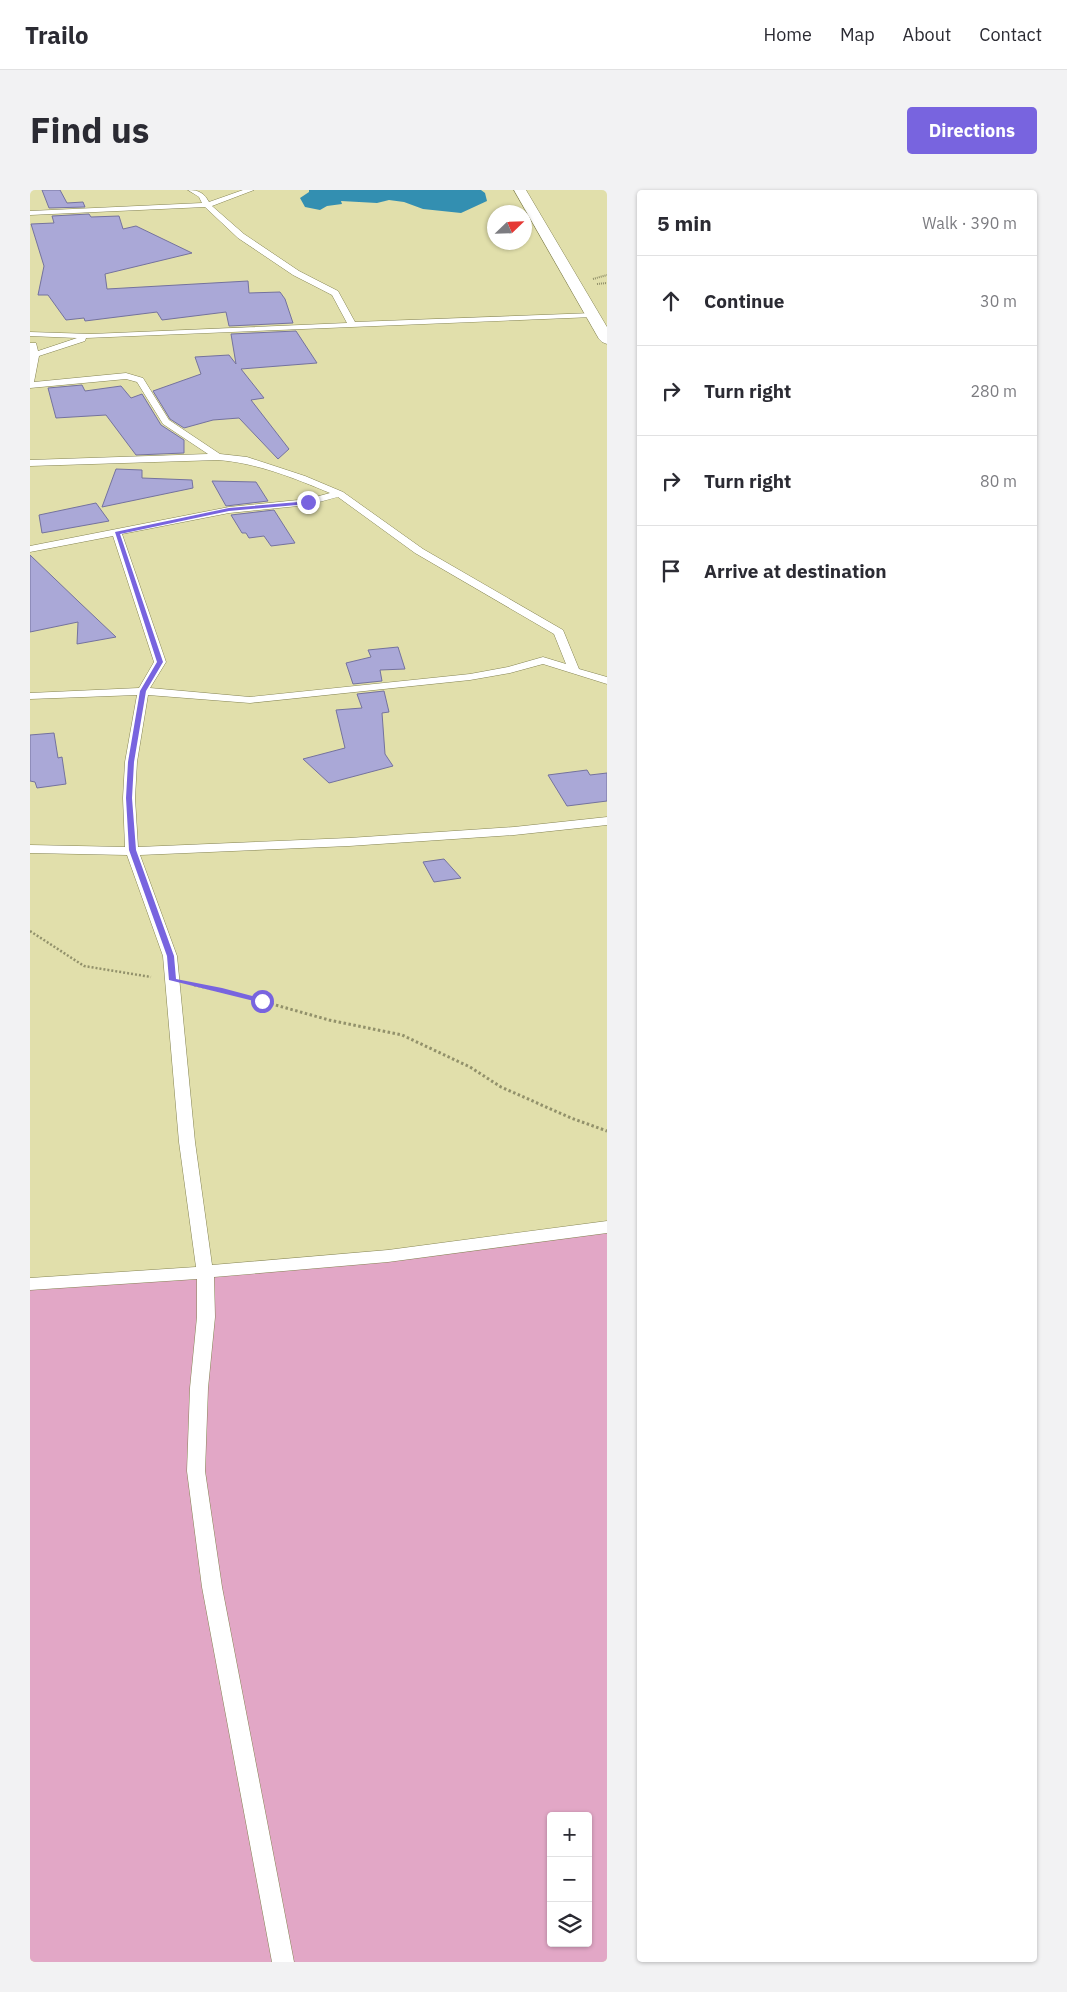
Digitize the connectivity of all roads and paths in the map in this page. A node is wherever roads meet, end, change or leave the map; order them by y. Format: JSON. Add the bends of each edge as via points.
{"nodes":[{"id":1,"x":192,"y":190,"type":"edge"},
{"id":2,"x":250,"y":190,"type":"edge"},
{"id":3,"x":520,"y":190,"type":"edge"},
{"id":4,"x":207,"y":205,"type":"junction"},
{"id":5,"x":30,"y":213,"type":"edge"},
{"id":6,"x":593,"y":316,"type":"junction"},
{"id":7,"x":353,"y":326,"type":"junction"},
{"id":8,"x":30,"y":332,"type":"edge"},
{"id":9,"x":91,"y":336,"type":"junction"},
{"id":10,"x":607,"y":339,"type":"edge"},
{"id":11,"x":35,"y":355,"type":"junction"},
{"id":12,"x":30,"y":381,"type":"edge"},
{"id":13,"x":30,"y":385,"type":"edge"},
{"id":14,"x":218,"y":457,"type":"junction"},
{"id":15,"x":30,"y":462,"type":"edge"},
{"id":16,"x":340,"y":494,"type":"junction"},
{"id":17,"x":117,"y":532,"type":"junction"},
{"id":18,"x":30,"y":548,"type":"edge"},
{"id":19,"x":574,"y":671,"type":"junction"},
{"id":20,"x":607,"y":682,"type":"edge"},
{"id":21,"x":143,"y":691,"type":"junction"},
{"id":22,"x":30,"y":696,"type":"edge"},
{"id":23,"x":607,"y":821,"type":"edge"},
{"id":24,"x":30,"y":849,"type":"edge"},
{"id":25,"x":132,"y":850,"type":"junction"},
{"id":26,"x":30,"y":931,"type":"edge"},
{"id":27,"x":172,"y":980,"type":"junction"},
{"id":28,"x":607,"y":1130,"type":"edge"},
{"id":29,"x":607,"y":1227,"type":"edge"},
{"id":30,"x":205,"y":1272,"type":"junction"},
{"id":31,"x":30,"y":1284,"type":"edge"},
{"id":32,"x":282,"y":1962,"type":"edge"}],
"edges":[{"from":1,"to":4,"type":"lane","via":[[202,196]]},
{"from":2,"to":4,"type":"lane"},
{"from":3,"to":6,"type":"street"},
{"from":4,"to":5,"type":"lane"},
{"from":4,"to":7,"type":"lane","via":[[241,236],[296,273],[335,293]]},
{"from":6,"to":7,"type":"lane"},
{"from":6,"to":10,"type":"street"},
{"from":7,"to":9,"type":"lane"},
{"from":8,"to":9,"type":"lane"},
{"from":8,"to":11,"type":"lane"},
{"from":9,"to":11,"type":"lane"},
{"from":11,"to":12,"type":"lane"},
{"from":13,"to":14,"type":"lane","via":[[136,377],[166,422]]},
{"from":14,"to":15,"type":"lane"},
{"from":14,"to":16,"type":"lane","via":[[244,459]]},
{"from":16,"to":17,"type":"lane","via":[[308,502],[229,510]]},
{"from":16,"to":19,"type":"lane","via":[[419,551],[559,632]]},
{"from":17,"to":18,"type":"lane"},
{"from":17,"to":21,"type":"lane","via":[[160,662]]},
{"from":19,"to":20,"type":"lane"},
{"from":19,"to":21,"type":"lane","via":[[544,660],[470,677],[258,700]]},
{"from":21,"to":22,"type":"lane"},
{"from":21,"to":25,"type":"lane","via":[[131,762]]},
{"from":23,"to":25,"type":"lane","via":[[560,828],[240,849]]},
{"from":24,"to":25,"type":"lane"},
{"from":25,"to":27,"type":"lane","via":[[170,956]]},
{"from":26,"to":27,"type":"path","via":[[84,966]]},
{"from":27,"to":28,"type":"path","via":[[402,1035],[470,1067],[501,1086],[571,1118]]},
{"from":27,"to":30,"type":"lane","via":[[187,1142]]},
{"from":29,"to":30,"type":"lane","via":[[388,1256]]},
{"from":30,"to":31,"type":"lane"},
{"from":30,"to":32,"type":"lane","via":[[206,1317],[198,1388],[196,1471],[212,1587]]}]}
